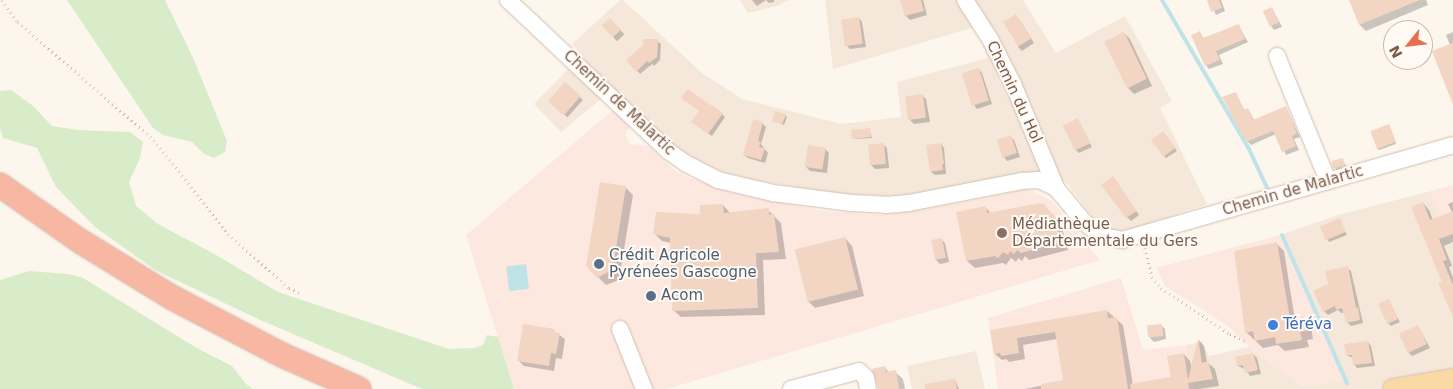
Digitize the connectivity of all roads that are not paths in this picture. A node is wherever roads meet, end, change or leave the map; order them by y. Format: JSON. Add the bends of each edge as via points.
{"nodes":[{"id":1,"x":508,"y":0,"type":"edge"},
{"id":2,"x":965,"y":0,"type":"edge"},
{"id":3,"x":1277,"y":56,"type":"dead end"},
{"id":4,"x":1453,"y":145,"type":"edge"},
{"id":5,"x":1328,"y":181,"type":"junction"},
{"id":6,"x":4,"y":186,"type":"edge"},
{"id":7,"x":1056,"y":188,"type":"junction"},
{"id":8,"x":620,"y":329,"type":"dead end"},
{"id":9,"x":1453,"y":379,"type":"edge"},
{"id":10,"x":828,"y":383,"type":"edge"},
{"id":11,"x":798,"y":388,"type":"edge"},
{"id":12,"x":359,"y":389,"type":"edge"},
{"id":13,"x":644,"y":389,"type":"edge"},
{"id":14,"x":868,"y":389,"type":"edge"},
{"id":15,"x":1393,"y":389,"type":"edge"}],
"edges":[{"from":1,"to":7,"type":"street","name":"Chemin de Malartic","via":[[668,151],[718,180],[773,193],[871,205],[909,203],[1021,181],[1039,180]]},
{"from":2,"to":7,"type":"street","name":"Chemin du Hol","via":[[1013,84]]},
{"from":3,"to":5,"type":"street"},
{"from":4,"to":5,"type":"street","name":"Chemin de Malartic"},
{"from":5,"to":7,"type":"street","name":"Chemin de Malartic","via":[[1122,240],[1108,238],[1095,231]]},
{"from":6,"to":12,"type":"highway","via":[[80,241],[171,297],[282,355]]},
{"from":8,"to":13,"type":"street"},
{"from":9,"to":15,"type":"main road"},
{"from":10,"to":11,"type":"street"},
{"from":10,"to":14,"type":"street","via":[[859,371],[866,378]]}]}
